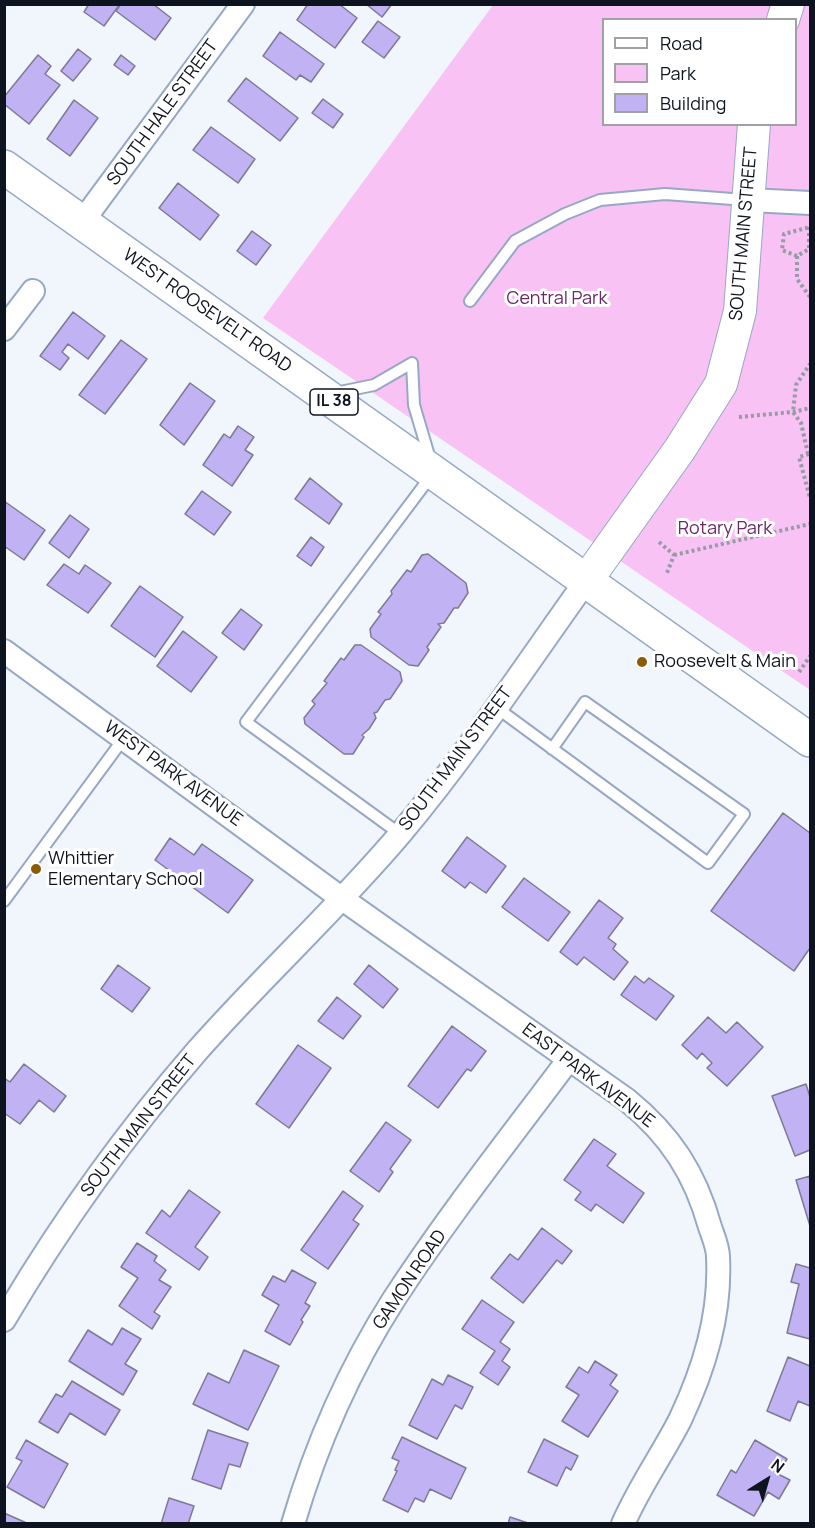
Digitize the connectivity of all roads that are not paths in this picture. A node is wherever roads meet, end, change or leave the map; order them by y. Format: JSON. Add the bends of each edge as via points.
{"nodes":[{"id":1,"x":243,"y":4,"type":"edge"},
{"id":2,"x":754,"y":126,"type":"edge"},
{"id":3,"x":4,"y":167,"type":"edge"},
{"id":4,"x":749,"y":200,"type":"junction"},
{"id":5,"x":810,"y":203,"type":"edge"},
{"id":6,"x":82,"y":222,"type":"junction"},
{"id":7,"x":33,"y":291,"type":"dead end"},
{"id":8,"x":471,"y":301,"type":"dead end"},
{"id":9,"x":4,"y":329,"type":"edge"},
{"id":10,"x":323,"y":394,"type":"junction"},
{"id":11,"x":434,"y":472,"type":"junction"},
{"id":12,"x":586,"y":581,"type":"junction"},
{"id":13,"x":4,"y":651,"type":"edge"},
{"id":14,"x":496,"y":708,"type":"junction"},
{"id":15,"x":124,"y":738,"type":"junction"},
{"id":16,"x":810,"y":740,"type":"edge"},
{"id":17,"x":552,"y":749,"type":"junction"},
{"id":18,"x":400,"y":834,"type":"junction"},
{"id":19,"x":341,"y":898,"type":"junction"},
{"id":20,"x":4,"y":901,"type":"edge"},
{"id":21,"x":568,"y":1059,"type":"junction"},
{"id":22,"x":4,"y":1320,"type":"edge"},
{"id":23,"x":293,"y":1524,"type":"edge"},
{"id":24,"x":623,"y":1524,"type":"edge"}],
"edges":[{"from":1,"to":6,"type":"street","name":"SOUTH HALE STREET"},
{"from":2,"to":4,"type":"street","name":"SOUTH MAIN STREET"},
{"from":3,"to":6,"type":"main road","name":"WEST ROOSEVELT ROAD","number":"IL 38"},
{"from":4,"to":5,"type":"street"},
{"from":4,"to":8,"type":"lane","via":[[665,194],[600,200],[514,241]]},
{"from":4,"to":12,"type":"street","name":"SOUTH MAIN STREET","via":[[740,311],[721,384]]},
{"from":6,"to":10,"type":"main road","name":"WEST ROOSEVELT ROAD","number":"IL 38"},
{"from":7,"to":9,"type":"street"},
{"from":10,"to":11,"type":"main road","name":"WEST ROOSEVELT ROAD","number":"IL 38"},
{"from":10,"to":11,"type":"lane","via":[[374,385],[412,363],[414,405]]},
{"from":11,"to":12,"type":"main road","name":"WEST ROOSEVELT ROAD","number":"IL 38"},
{"from":11,"to":18,"type":"lane","via":[[246,722]]},
{"from":12,"to":14,"type":"street","name":"SOUTH MAIN STREET"},
{"from":12,"to":16,"type":"main road","number":"IL 38"},
{"from":13,"to":15,"type":"street","name":"WEST PARK AVENUE"},
{"from":14,"to":17,"type":"lane"},
{"from":14,"to":18,"type":"street","name":"SOUTH MAIN STREET"},
{"from":15,"to":19,"type":"street","name":"WEST PARK AVENUE"},
{"from":15,"to":20,"type":"lane"},
{"from":17,"to":17,"type":"lane","via":[[708,863],[744,814],[585,702]]},
{"from":18,"to":19,"type":"street","name":"SOUTH MAIN STREET"},
{"from":19,"to":21,"type":"street","name":"EAST PARK AVENUE"},
{"from":19,"to":22,"type":"street","name":"SOUTH MAIN STREET","via":[[204,1043],[121,1144],[78,1203]]},
{"from":21,"to":23,"type":"street","name":"GAMON ROAD","via":[[393,1301],[342,1394]]},
{"from":21,"to":24,"type":"street","name":"EAST PARK AVENUE","via":[[627,1100],[663,1133],[695,1182],[718,1256],[716,1308],[698,1377],[679,1422]]}]}
